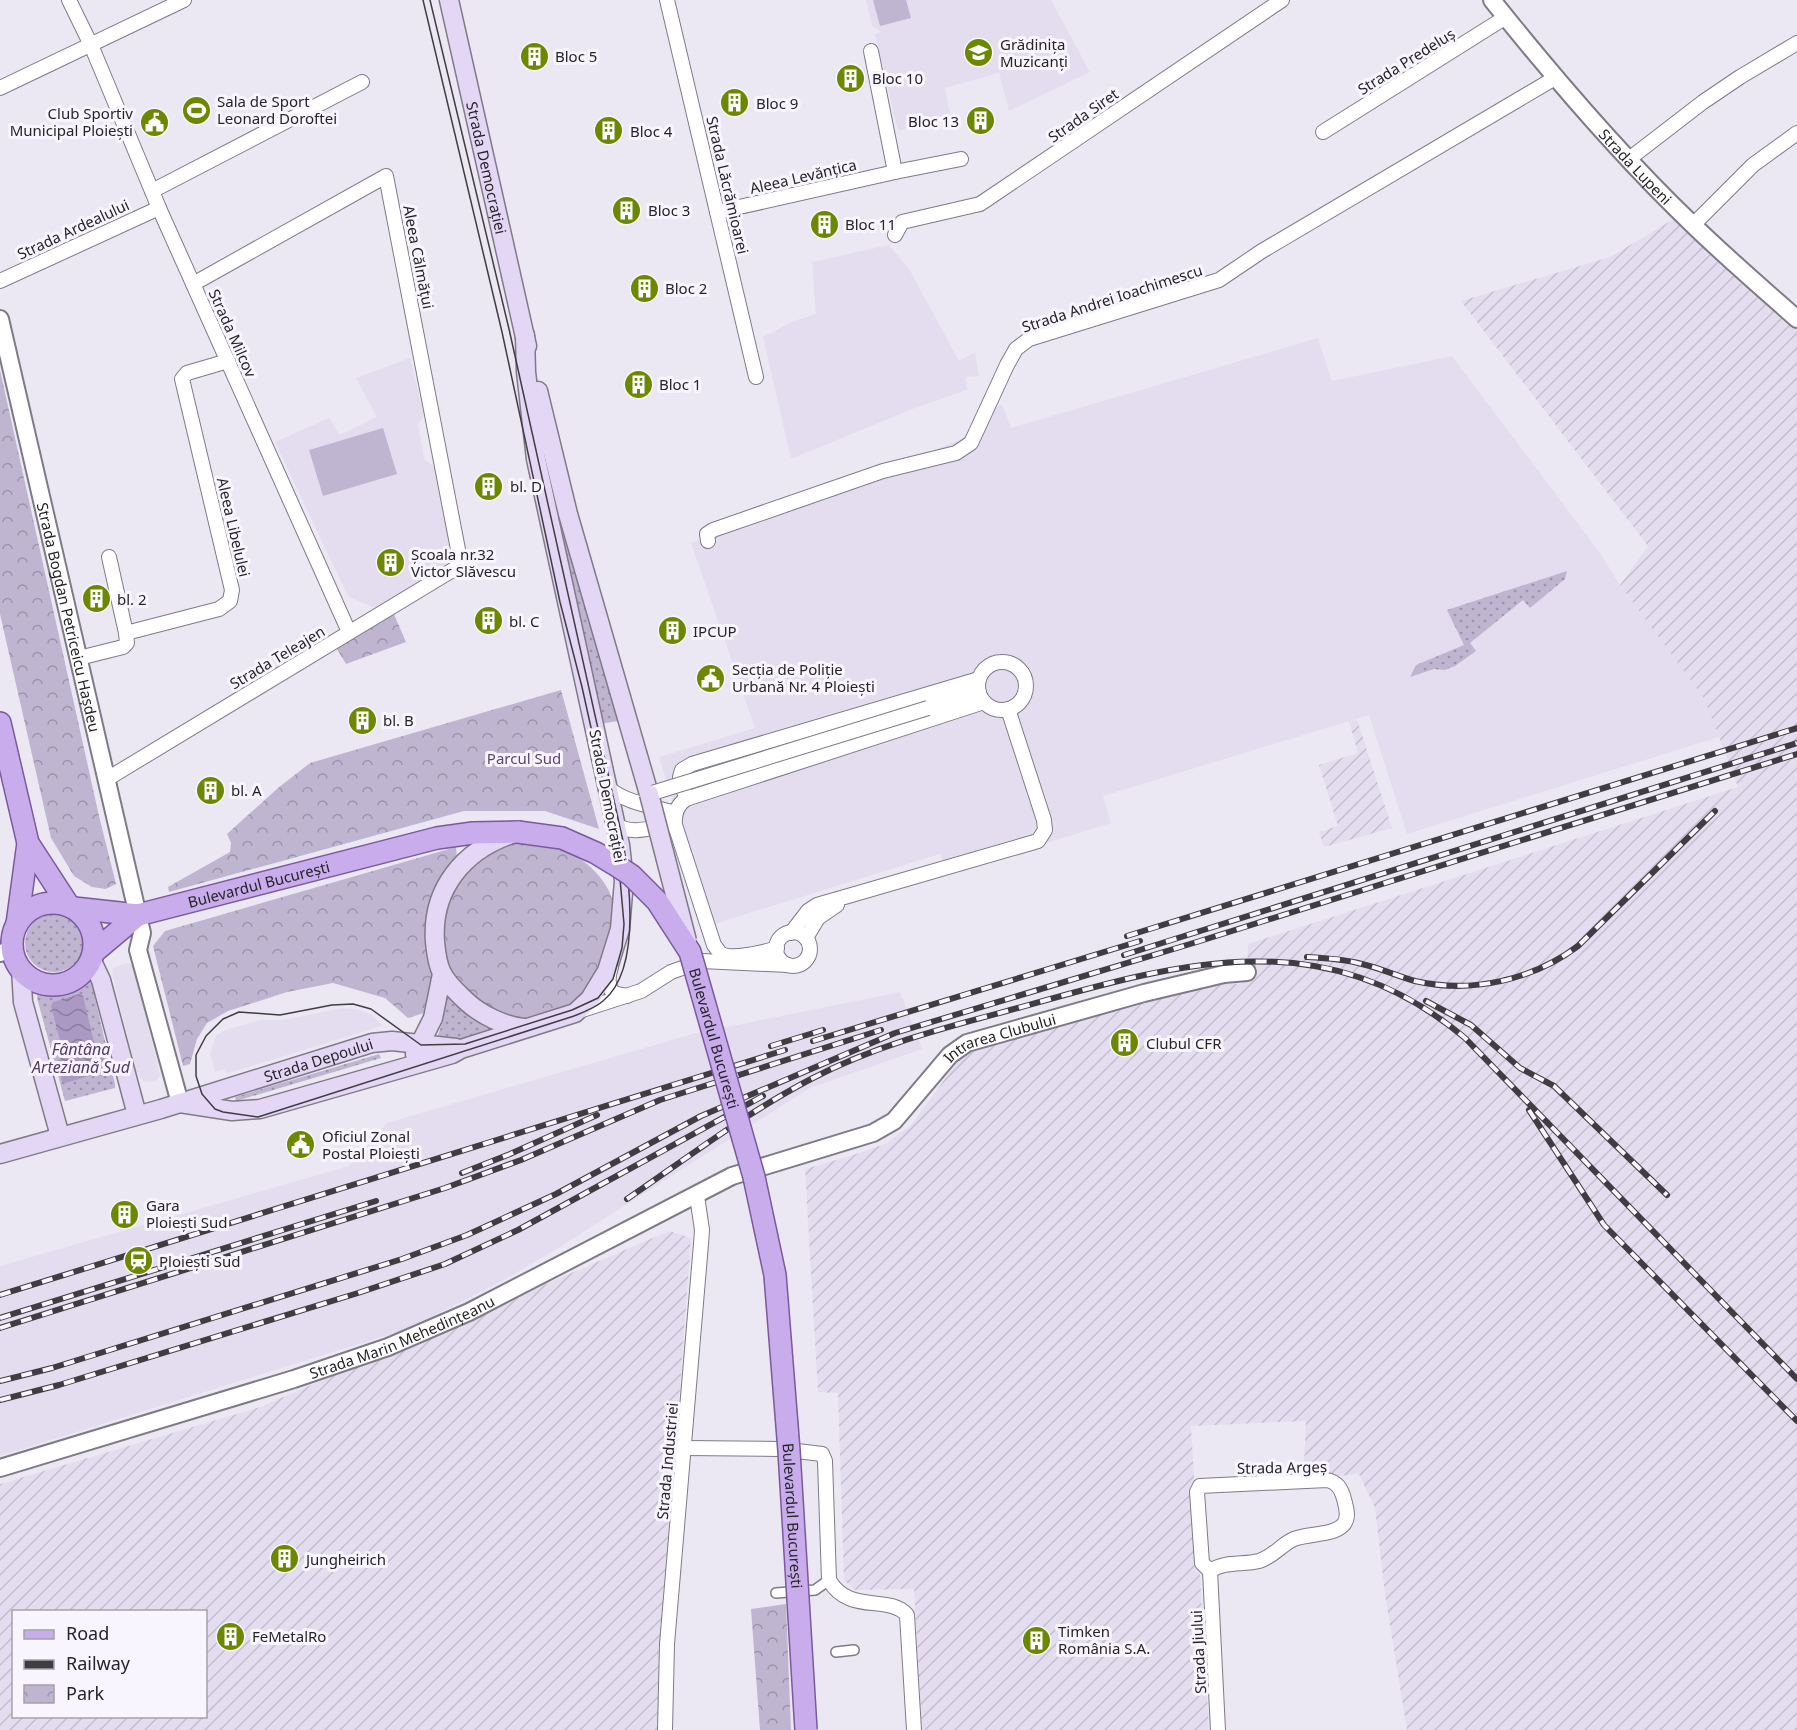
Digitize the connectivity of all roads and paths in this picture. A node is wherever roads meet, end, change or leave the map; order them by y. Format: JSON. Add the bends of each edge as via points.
{"nodes":[{"id":1,"x":69,"y":0,"type":"edge"},
{"id":2,"x":184,"y":0,"type":"edge"},
{"id":3,"x":448,"y":0,"type":"edge"},
{"id":4,"x":667,"y":0,"type":"edge"},
{"id":5,"x":1282,"y":0,"type":"edge"},
{"id":6,"x":1492,"y":0,"type":"edge"},
{"id":7,"x":1506,"y":17,"type":"junction"},
{"id":8,"x":1797,"y":43,"type":"edge"},
{"id":9,"x":92,"y":45,"type":"junction"},
{"id":10,"x":871,"y":51,"type":"dead end"},
{"id":11,"x":1555,"y":78,"type":"junction"},
{"id":12,"x":362,"y":81,"type":"dead end"},
{"id":13,"x":0,"y":88,"type":"edge"},
{"id":14,"x":1323,"y":132,"type":"dead end"},
{"id":15,"x":1797,"y":133,"type":"edge"},
{"id":16,"x":961,"y":159,"type":"dead end"},
{"id":17,"x":1629,"y":159,"type":"junction"},
{"id":18,"x":896,"y":172,"type":"junction"},
{"id":19,"x":152,"y":191,"type":"junction"},
{"id":20,"x":159,"y":208,"type":"junction"},
{"id":21,"x":717,"y":212,"type":"junction"},
{"id":22,"x":1693,"y":225,"type":"junction"},
{"id":23,"x":895,"y":235,"type":"dead end"},
{"id":24,"x":0,"y":280,"type":"edge"},
{"id":25,"x":193,"y":284,"type":"junction"},
{"id":26,"x":0,"y":319,"type":"edge"},
{"id":27,"x":1797,"y":319,"type":"edge"},
{"id":28,"x":525,"y":335,"type":"junction"},
{"id":29,"x":228,"y":361,"type":"junction"},
{"id":30,"x":756,"y":377,"type":"dead end"},
{"id":31,"x":545,"y":421,"type":"junction"},
{"id":32,"x":548,"y":519,"type":"junction"},
{"id":33,"x":708,"y":541,"type":"dead end"},
{"id":34,"x":109,"y":557,"type":"dead end"},
{"id":35,"x":462,"y":561,"type":"joint"},
{"id":36,"x":349,"y":632,"type":"junction"},
{"id":37,"x":126,"y":633,"type":"junction"},
{"id":38,"x":78,"y":658,"type":"junction"},
{"id":39,"x":980,"y":691,"type":"junction"},
{"id":40,"x":1008,"y":709,"type":"junction"},
{"id":41,"x":0,"y":723,"type":"edge"},
{"id":42,"x":734,"y":751,"type":"junction"},
{"id":43,"x":706,"y":760,"type":"junction"},
{"id":44,"x":721,"y":769,"type":"junction"},
{"id":45,"x":107,"y":779,"type":"junction"},
{"id":46,"x":608,"y":788,"type":"junction"},
{"id":47,"x":719,"y":788,"type":"junction"},
{"id":48,"x":649,"y":794,"type":"junction"},
{"id":49,"x":686,"y":799,"type":"junction"},
{"id":50,"x":675,"y":818,"type":"junction"},
{"id":51,"x":616,"y":825,"type":"junction"},
{"id":52,"x":635,"y":831,"type":"junction"},
{"id":53,"x":518,"y":832,"type":"junction"},
{"id":54,"x":28,"y":843,"type":"junction"},
{"id":55,"x":620,"y":845,"type":"junction"},
{"id":56,"x":47,"y":872,"type":"junction"},
{"id":57,"x":852,"y":896,"type":"junction"},
{"id":58,"x":72,"y":907,"type":"junction"},
{"id":59,"x":138,"y":914,"type":"junction"},
{"id":60,"x":17,"y":924,"type":"junction"},
{"id":61,"x":791,"y":933,"type":"junction"},
{"id":62,"x":806,"y":938,"type":"junction"},
{"id":63,"x":617,"y":942,"type":"junction"},
{"id":64,"x":714,"y":945,"type":"junction"},
{"id":65,"x":777,"y":948,"type":"junction"},
{"id":66,"x":93,"y":955,"type":"junction"},
{"id":67,"x":698,"y":956,"type":"junction"},
{"id":68,"x":11,"y":958,"type":"edge"},
{"id":69,"x":788,"y":965,"type":"junction"},
{"id":70,"x":1247,"y":972,"type":"dead end"},
{"id":71,"x":442,"y":974,"type":"junction"},
{"id":72,"x":627,"y":996,"type":"junction"},
{"id":73,"x":574,"y":1013,"type":"junction"},
{"id":74,"x":526,"y":1028,"type":"junction"},
{"id":75,"x":421,"y":1045,"type":"junction"},
{"id":76,"x":461,"y":1049,"type":"junction"},
{"id":77,"x":407,"y":1065,"type":"junction"},
{"id":78,"x":180,"y":1103,"type":"junction"},
{"id":79,"x":137,"y":1115,"type":"junction"},
{"id":80,"x":60,"y":1136,"type":"junction"},
{"id":81,"x":0,"y":1154,"type":"edge"},
{"id":82,"x":784,"y":1161,"type":"joint"},
{"id":83,"x":697,"y":1196,"type":"junction"},
{"id":84,"x":684,"y":1448,"type":"junction"},
{"id":85,"x":0,"y":1468,"type":"edge"},
{"id":86,"x":1210,"y":1571,"type":"junction"},
{"id":87,"x":829,"y":1580,"type":"junction"},
{"id":88,"x":776,"y":1593,"type":"dead end"},
{"id":89,"x":854,"y":1650,"type":"dead end"},
{"id":90,"x":836,"y":1652,"type":"dead end"},
{"id":91,"x":665,"y":1730,"type":"edge"},
{"id":92,"x":806,"y":1730,"type":"edge"},
{"id":93,"x":914,"y":1730,"type":"edge"},
{"id":94,"x":1218,"y":1730,"type":"edge"}],
"edges":[{"from":1,"to":9,"type":"street","name":"Strada Milcov"},
{"from":2,"to":9,"type":"street"},
{"from":3,"to":28,"type":"main road","name":"Strada Democrației"},
{"from":4,"to":21,"type":"street","name":"Strada Lăcrămioarei"},
{"from":5,"to":23,"type":"street","name":"Strada Siret","via":[[980,204],[902,222]]},
{"from":6,"to":7,"type":"street","name":"Strada Lupeni"},
{"from":7,"to":11,"type":"street","name":"Strada Lupeni"},
{"from":7,"to":14,"type":"street","name":"Strada Predeluș"},
{"from":8,"to":17,"type":"street","via":[[1703,102]]},
{"from":9,"to":13,"type":"street"},
{"from":9,"to":19,"type":"street","name":"Strada Milcov"},
{"from":10,"to":18,"type":"street"},
{"from":11,"to":17,"type":"street","name":"Strada Lupeni"},
{"from":11,"to":33,"type":"street","name":"Strada Andrei Ioachimescu","via":[[1219,280],[1029,339],[1007,364],[971,443],[956,453],[883,471],[713,530],[707,534]]},
{"from":12,"to":19,"type":"street"},
{"from":15,"to":22,"type":"street","via":[[1753,165]]},
{"from":16,"to":18,"type":"street","name":"Aleea Levănțica"},
{"from":17,"to":22,"type":"street","name":"Strada Lupeni"},
{"from":18,"to":21,"type":"street","name":"Aleea Levănțica"},
{"from":19,"to":20,"type":"street","name":"Strada Milcov"},
{"from":20,"to":24,"type":"street","name":"Strada Ardealului"},
{"from":20,"to":25,"type":"street","name":"Strada Milcov"},
{"from":21,"to":30,"type":"street","name":"Strada Lăcrămioarei"},
{"from":22,"to":27,"type":"street","name":"Strada Lupeni"},
{"from":25,"to":29,"type":"street","name":"Strada Milcov"},
{"from":25,"to":35,"type":"street","name":"Aleea Călmățui","via":[[386,176]]},
{"from":26,"to":38,"type":"street","name":"Strada Bogdan Petriceicu Hașdeu"},
{"from":28,"to":31,"type":"main road","name":"Strada Democrației"},
{"from":28,"to":32,"type":"main road","name":"Strada Democrației","via":[[535,451]]},
{"from":29,"to":36,"type":"street","name":"Strada Milcov"},
{"from":29,"to":37,"type":"street","name":"Aleea Libelulei","via":[[187,373],[182,379],[232,590],[230,601],[219,609]]},
{"from":31,"to":32,"type":"main road","name":"Strada Democrației"},
{"from":31,"to":48,"type":"main road","name":"Strada Democrației"},
{"from":32,"to":46,"type":"main road","name":"Strada Democrației"},
{"from":34,"to":37,"type":"street"},
{"from":35,"to":36,"type":"street","name":"Strada Teleajen","via":[[406,600]]},
{"from":36,"to":45,"type":"street","name":"Strada Teleajen"},
{"from":37,"to":38,"type":"street","via":[[127,643],[123,647]]},
{"from":38,"to":45,"type":"street","name":"Strada Bogdan Petriceicu Hașdeu"},
{"from":39,"to":40,"type":"street","via":[[992,708]]},
{"from":39,"to":40,"type":"street","via":[[985,669],[994,663],[1009,663],[1023,676],[1025,691],[1021,700]]},
{"from":39,"to":42,"type":"street"},
{"from":39,"to":47,"type":"street"},
{"from":39,"to":48,"type":"street","bridge":true},
{"from":40,"to":57,"type":"street","via":[[1044,820],[1045,830],[1038,841]]},
{"from":41,"to":54,"type":"main road"},
{"from":42,"to":43,"type":"street"},
{"from":42,"to":44,"type":"street","via":[[723,761]]},
{"from":43,"to":44,"type":"street"},
{"from":43,"to":49,"type":"street","via":[[682,770]]},
{"from":44,"to":47,"type":"street"},
{"from":45,"to":59,"type":"street","name":"Strada Bogdan Petriceicu Hașdeu"},
{"from":46,"to":50,"type":"street","via":[[618,796]]},
{"from":46,"to":51,"type":"main road","name":"Strada Democrației"},
{"from":47,"to":49,"type":"street"},
{"from":48,"to":67,"type":"main road","name":"Strada Democrației","bridge":true},
{"from":49,"to":50,"type":"street","via":[[679,805]]},
{"from":50,"to":52,"type":"street"},
{"from":50,"to":64,"type":"street"},
{"from":51,"to":52,"type":"street"},
{"from":51,"to":55,"type":"main road","name":"Strada Democrației"},
{"from":52,"to":55,"type":"street"},
{"from":53,"to":59,"type":"main road","name":"Bulevardul București","via":[[437,838]]},
{"from":53,"to":67,"type":"main road","name":"Bulevardul București","bridge":true,"via":[[562,838],[631,875],[657,900]]},
{"from":53,"to":71,"type":"main road","via":[[484,846],[466,860],[445,889],[437,912],[435,947]]},
{"from":54,"to":56,"type":"main road"},
{"from":54,"to":60,"type":"main road"},
{"from":55,"to":63,"type":"main road","name":"Strada Democrației","via":[[624,881]]},
{"from":56,"to":58,"type":"main road"},
{"from":56,"to":59,"type":"main road","via":[[77,894]]},
{"from":57,"to":61,"type":"street","via":[[812,908]]},
{"from":57,"to":62,"type":"street","via":[[823,913]]},
{"from":58,"to":59,"type":"main road","name":"Bulevardul București"},
{"from":58,"to":60,"type":"main road","via":[[57,903],[39,905]]},
{"from":58,"to":66,"type":"main road","via":[[92,930]]},
{"from":59,"to":66,"type":"main road","name":"Bulevardul București"},
{"from":59,"to":78,"type":"street","name":"Strada Bogdan Petriceicu Hașdeu","via":[[142,933],[138,950]]},
{"from":60,"to":68,"type":"main road"},
{"from":61,"to":62,"type":"street"},
{"from":61,"to":65,"type":"street","via":[[781,939]]},
{"from":62,"to":69,"type":"street","via":[[810,948],[807,958],[800,965]]},
{"from":63,"to":72,"type":"street","via":[[608,982],[613,993]]},
{"from":63,"to":73,"type":"main road","name":"Strada Democrației","via":[[596,991]]},
{"from":64,"to":65,"type":"street","via":[[729,956]]},
{"from":64,"to":67,"type":"street","via":[[711,954]]},
{"from":65,"to":69,"type":"street","via":[[780,959]]},
{"from":66,"to":68,"type":"main road","via":[[75,979],[49,985],[36,981]]},
{"from":66,"to":79,"type":"main road"},
{"from":67,"to":69,"type":"street"},
{"from":67,"to":72,"type":"street"},
{"from":67,"to":92,"type":"main road","name":"Bulevardul București","bridge":true,"via":[[775,1275]]},
{"from":68,"to":80,"type":"main road"},
{"from":70,"to":82,"type":"street","name":"Intrarea Clubului","via":[[1155,990],[967,1043],[950,1056],[894,1121],[860,1138]]},
{"from":71,"to":74,"type":"main road","via":[[483,1014]]},
{"from":71,"to":75,"type":"main road","via":[[433,1018]]},
{"from":72,"to":73,"type":"street"},
{"from":73,"to":74,"type":"main road","name":"Strada Democrației"},
{"from":74,"to":76,"type":"main road","name":"Strada Depoului"},
{"from":75,"to":76,"type":"main road","name":"Strada Depoului"},
{"from":75,"to":77,"type":"main road"},
{"from":75,"to":78,"type":"main road","name":"Strada Depoului","via":[[372,1043]]},
{"from":76,"to":77,"type":"main road","name":"Strada Depoului"},
{"from":77,"to":78,"type":"main road","name":"Strada Depoului","via":[[260,1108],[232,1111]]},
{"from":78,"to":79,"type":"main road","name":"Strada Depoului"},
{"from":79,"to":80,"type":"main road","name":"Strada Depoului"},
{"from":80,"to":81,"type":"main road","name":"Strada Depoului"},
{"from":82,"to":83,"type":"street","name":"Strada Marin Mehedințeanu","via":[[732,1176]]},
{"from":83,"to":84,"type":"street","name":"Strada Industriei","via":[[702,1244]]},
{"from":83,"to":85,"type":"street","name":"Strada Marin Mehedințeanu","via":[[469,1312],[388,1347]]},
{"from":84,"to":87,"type":"street","via":[[780,1449],[822,1454]]},
{"from":84,"to":91,"type":"street","name":"Strada Industriei","via":[[667,1644]]},
{"from":86,"to":86,"type":"street","name":"Strada Argeș","via":[[1263,1560],[1295,1539],[1340,1527],[1347,1519],[1340,1487],[1327,1480],[1200,1486],[1197,1492],[1201,1557]]},
{"from":86,"to":94,"type":"street","name":"Strada Jiului"},
{"from":87,"to":88,"type":"street","via":[[815,1590]]},
{"from":87,"to":93,"type":"street","via":[[855,1601],[902,1608],[908,1615]]},
{"from":89,"to":90,"type":"street"}]}
